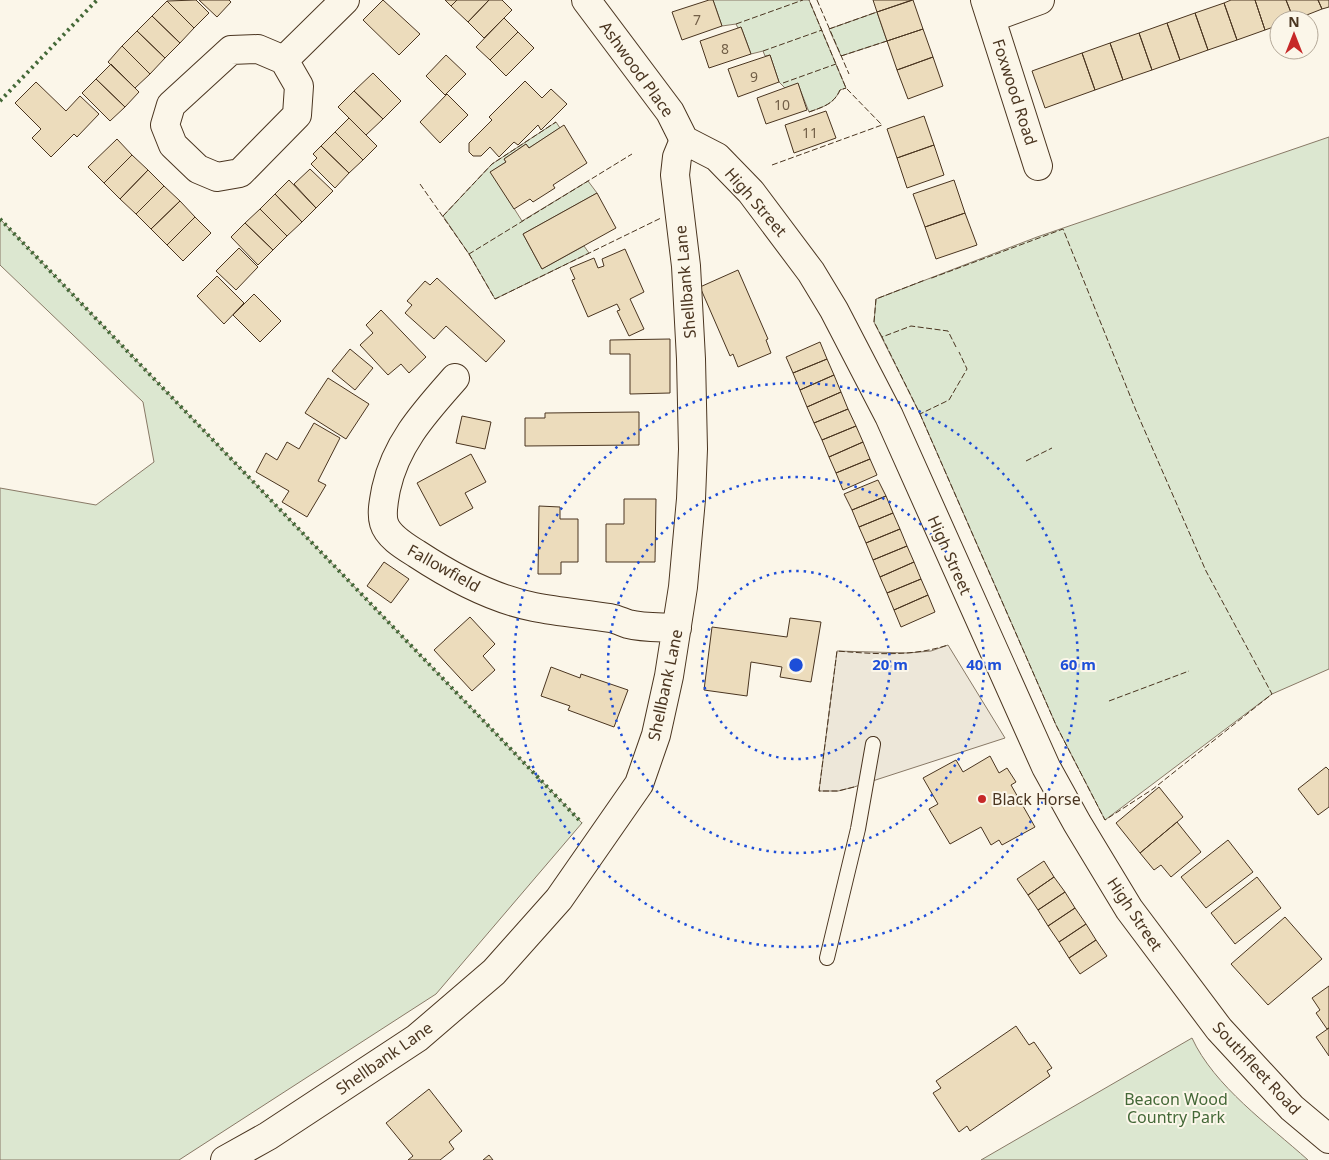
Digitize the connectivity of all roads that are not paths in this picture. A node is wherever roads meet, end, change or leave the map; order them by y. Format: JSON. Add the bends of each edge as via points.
{"nodes":[{"id":1,"x":345,"y":0,"type":"edge"},
{"id":2,"x":586,"y":0,"type":"edge"},
{"id":3,"x":1040,"y":0,"type":"edge"},
{"id":4,"x":988,"y":9,"type":"edge"},
{"id":5,"x":284,"y":60,"type":"junction"},
{"id":6,"x":684,"y":140,"type":"junction"},
{"id":7,"x":1038,"y":166,"type":"dead end"},
{"id":8,"x":455,"y":378,"type":"dead end"},
{"id":9,"x":677,"y":628,"type":"junction"},
{"id":10,"x":873,"y":744,"type":"dead end"},
{"id":11,"x":827,"y":958,"type":"dead end"},
{"id":12,"x":1190,"y":992,"type":"joint"},
{"id":13,"x":1329,"y":1139,"type":"edge"},
{"id":14,"x":225,"y":1160,"type":"edge"}],
"edges":[{"from":1,"to":5,"type":"street"},
{"from":2,"to":6,"type":"street","name":"Ashwood Place","via":[[670,112]]},
{"from":3,"to":4,"type":"street","name":"Foxwood Road"},
{"from":4,"to":7,"type":"street","name":"Foxwood Road"},
{"from":5,"to":5,"type":"street","via":[[299,86],[298,115],[240,174],[217,177],[198,169],[173,145],[165,125],[171,105],[231,50],[258,49]]},
{"from":6,"to":9,"type":"street","name":"Shellbank Lane","via":[[675,174],[688,290],[693,449],[686,560]]},
{"from":6,"to":12,"type":"street","name":"High Street","via":[[716,157],[751,192],[834,310],[889,416],[1046,767],[1129,909]]},
{"from":8,"to":9,"type":"street","name":"Fallowfield","via":[[422,416],[396,456],[384,508],[384,524],[390,532],[412,551],[458,579],[513,601],[628,624]]},
{"from":9,"to":14,"type":"street","name":"Shellbank Lane","via":[[662,714],[639,784],[559,899],[494,972],[417,1038],[268,1136]]},
{"from":10,"to":11,"type":"lane","via":[[858,829]]},
{"from":12,"to":13,"type":"street","name":"Southfleet Road","via":[[1219,1029],[1292,1108]]}]}
